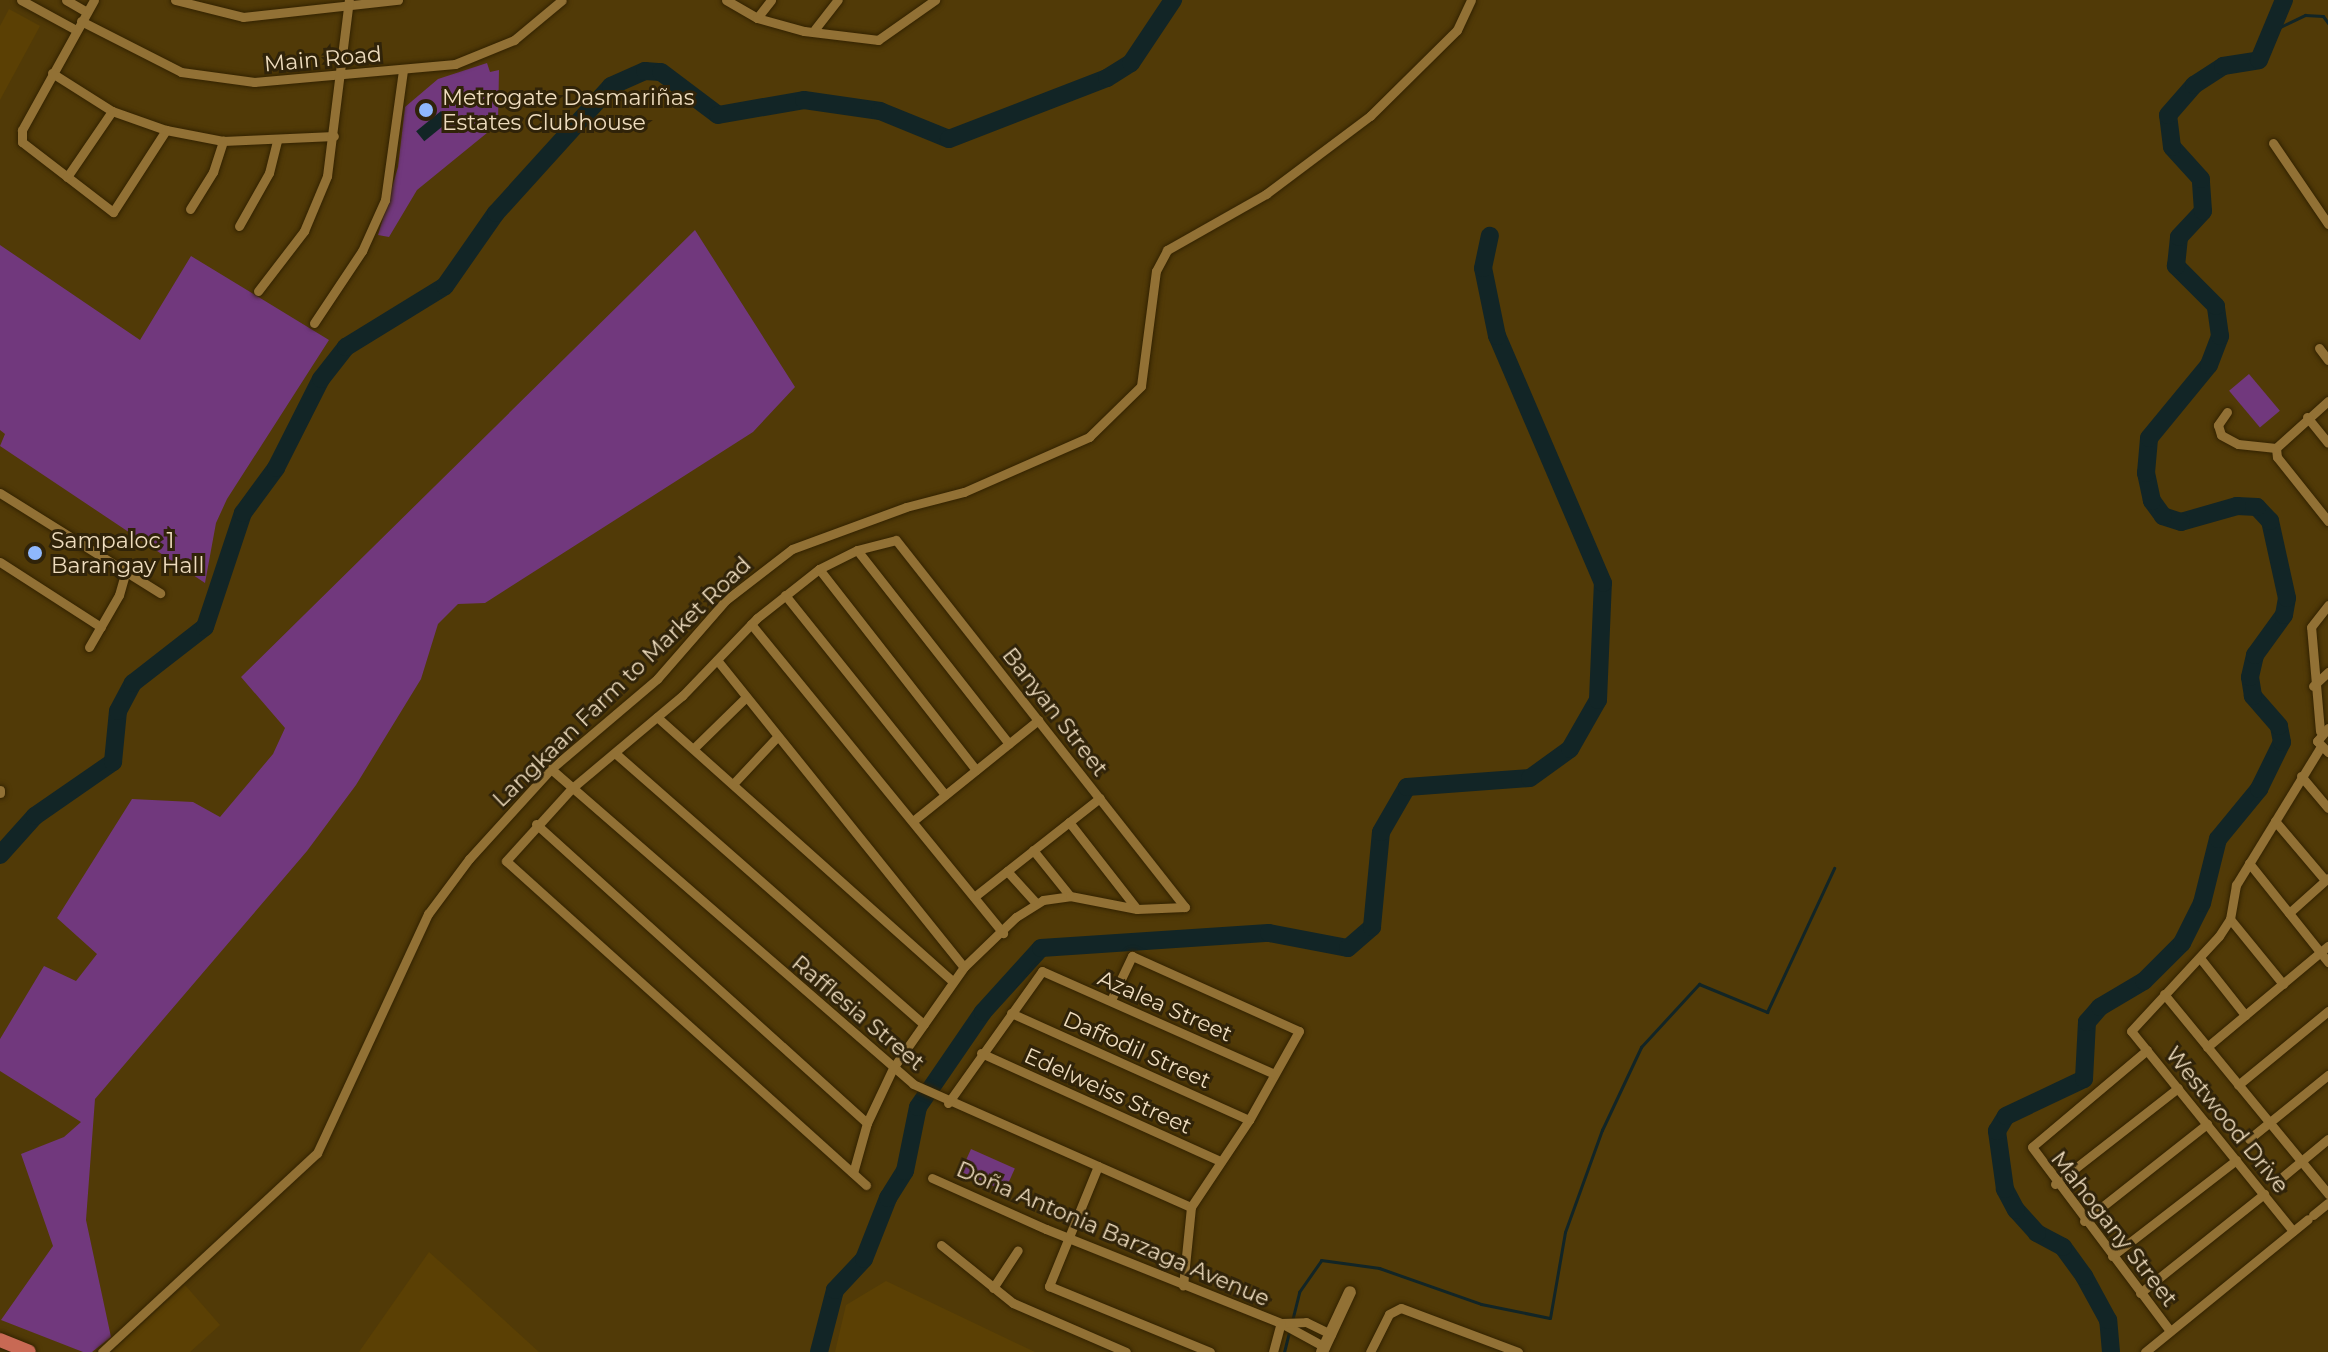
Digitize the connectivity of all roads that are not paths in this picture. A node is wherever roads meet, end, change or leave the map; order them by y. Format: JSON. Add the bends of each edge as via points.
{"nodes":[{"id":1,"x":21,"y":0,"type":"edge"},
{"id":2,"x":66,"y":0,"type":"edge"},
{"id":3,"x":94,"y":0,"type":"edge"},
{"id":4,"x":175,"y":0,"type":"edge"},
{"id":5,"x":398,"y":0,"type":"edge"},
{"id":6,"x":562,"y":0,"type":"edge"},
{"id":7,"x":726,"y":0,"type":"edge"},
{"id":8,"x":771,"y":0,"type":"edge"},
{"id":9,"x":838,"y":0,"type":"edge"},
{"id":10,"x":935,"y":0,"type":"edge"},
{"id":11,"x":1471,"y":0,"type":"edge"},
{"id":12,"x":348,"y":4,"type":"edge"},
{"id":13,"x":757,"y":18,"type":"junction"},
{"id":14,"x":81,"y":21,"type":"junction"},
{"id":15,"x":815,"y":29,"type":"junction"},
{"id":16,"x":403,"y":70,"type":"junction"},
{"id":17,"x":52,"y":73,"type":"junction"},
{"id":18,"x":341,"y":75,"type":"junction"},
{"id":19,"x":112,"y":111,"type":"junction"},
{"id":20,"x":166,"y":130,"type":"junction"},
{"id":21,"x":334,"y":136,"type":"junction"},
{"id":22,"x":277,"y":140,"type":"junction"},
{"id":23,"x":223,"y":141,"type":"junction"},
{"id":24,"x":2273,"y":143,"type":"dead end"},
{"id":25,"x":67,"y":177,"type":"junction"},
{"id":26,"x":190,"y":209,"type":"dead end"},
{"id":27,"x":2328,"y":224,"type":"edge"},
{"id":28,"x":239,"y":226,"type":"dead end"},
{"id":29,"x":258,"y":291,"type":"dead end"},
{"id":30,"x":314,"y":323,"type":"dead end"},
{"id":31,"x":2319,"y":348,"type":"dead end"},
{"id":32,"x":2328,"y":360,"type":"edge"},
{"id":33,"x":2328,"y":401,"type":"edge"},
{"id":34,"x":2227,"y":412,"type":"dead end"},
{"id":35,"x":2307,"y":417,"type":"junction"},
{"id":36,"x":2328,"y":443,"type":"edge"},
{"id":37,"x":2276,"y":448,"type":"junction"},
{"id":38,"x":0,"y":493,"type":"edge"},
{"id":39,"x":2328,"y":521,"type":"edge"},
{"id":40,"x":857,"y":550,"type":"junction"},
{"id":41,"x":0,"y":562,"type":"edge"},
{"id":42,"x":819,"y":569,"type":"junction"},
{"id":43,"x":125,"y":574,"type":"junction"},
{"id":44,"x":160,"y":593,"type":"dead end"},
{"id":45,"x":785,"y":595,"type":"junction"},
{"id":46,"x":2328,"y":605,"type":"edge"},
{"id":47,"x":751,"y":624,"type":"junction"},
{"id":48,"x":101,"y":627,"type":"junction"},
{"id":49,"x":89,"y":647,"type":"dead end"},
{"id":50,"x":717,"y":660,"type":"junction"},
{"id":51,"x":2328,"y":672,"type":"edge"},
{"id":52,"x":2313,"y":686,"type":"junction"},
{"id":53,"x":746,"y":697,"type":"junction"},
{"id":54,"x":657,"y":717,"type":"junction"},
{"id":55,"x":1038,"y":720,"type":"junction"},
{"id":56,"x":2324,"y":730,"type":"edge"},
{"id":57,"x":777,"y":737,"type":"junction"},
{"id":58,"x":1009,"y":744,"type":"junction"},
{"id":59,"x":694,"y":748,"type":"junction"},
{"id":60,"x":2324,"y":750,"type":"edge"},
{"id":61,"x":615,"y":753,"type":"junction"},
{"id":62,"x":551,"y":769,"type":"junction"},
{"id":63,"x":976,"y":770,"type":"junction"},
{"id":64,"x":2301,"y":776,"type":"junction"},
{"id":65,"x":733,"y":784,"type":"junction"},
{"id":66,"x":571,"y":789,"type":"junction"},
{"id":67,"x":945,"y":795,"type":"junction"},
{"id":68,"x":1100,"y":798,"type":"junction"},
{"id":69,"x":2328,"y":808,"type":"edge"},
{"id":70,"x":913,"y":821,"type":"junction"},
{"id":71,"x":2275,"y":821,"type":"junction"},
{"id":72,"x":1069,"y":822,"type":"junction"},
{"id":73,"x":536,"y":824,"type":"junction"},
{"id":74,"x":1033,"y":850,"type":"junction"},
{"id":75,"x":2249,"y":863,"type":"junction"},
{"id":76,"x":1007,"y":871,"type":"junction"},
{"id":77,"x":2326,"y":879,"type":"edge"},
{"id":78,"x":1070,"y":896,"type":"junction"},
{"id":79,"x":974,"y":897,"type":"junction"},
{"id":80,"x":1036,"y":903,"type":"junction"},
{"id":81,"x":1137,"y":909,"type":"junction"},
{"id":82,"x":2289,"y":913,"type":"junction"},
{"id":83,"x":2230,"y":919,"type":"junction"},
{"id":84,"x":1003,"y":933,"type":"junction"},
{"id":85,"x":2324,"y":949,"type":"edge"},
{"id":86,"x":2200,"y":958,"type":"junction"},
{"id":87,"x":2328,"y":962,"type":"edge"},
{"id":88,"x":964,"y":967,"type":"junction"},
{"id":89,"x":953,"y":982,"type":"junction"},
{"id":90,"x":2283,"y":984,"type":"junction"},
{"id":91,"x":2164,"y":994,"type":"junction"},
{"id":92,"x":1111,"y":1000,"type":"junction"},
{"id":93,"x":2328,"y":1011,"type":"edge"},
{"id":94,"x":1011,"y":1013,"type":"junction"},
{"id":95,"x":2245,"y":1015,"type":"junction"},
{"id":96,"x":924,"y":1024,"type":"junction"},
{"id":97,"x":2207,"y":1047,"type":"junction"},
{"id":98,"x":2147,"y":1050,"type":"junction"},
{"id":99,"x":981,"y":1053,"type":"junction"},
{"id":100,"x":893,"y":1068,"type":"junction"},
{"id":101,"x":1274,"y":1074,"type":"junction"},
{"id":102,"x":2328,"y":1075,"type":"edge"},
{"id":103,"x":2238,"y":1085,"type":"junction"},
{"id":104,"x":2178,"y":1088,"type":"junction"},
{"id":105,"x":948,"y":1103,"type":"junction"},
{"id":106,"x":1249,"y":1120,"type":"junction"},
{"id":107,"x":867,"y":1123,"type":"junction"},
{"id":108,"x":2269,"y":1123,"type":"junction"},
{"id":109,"x":2207,"y":1124,"type":"junction"},
{"id":110,"x":2249,"y":1139,"type":"dead end"},
{"id":111,"x":2328,"y":1139,"type":"edge"},
{"id":112,"x":2236,"y":1160,"type":"junction"},
{"id":113,"x":1220,"y":1161,"type":"junction"},
{"id":114,"x":2301,"y":1161,"type":"junction"},
{"id":115,"x":1098,"y":1166,"type":"junction"},
{"id":116,"x":853,"y":1173,"type":"junction"},
{"id":117,"x":932,"y":1178,"type":"dead end"},
{"id":118,"x":2281,"y":1178,"type":"dead end"},
{"id":119,"x":2055,"y":1184,"type":"junction"},
{"id":120,"x":866,"y":1185,"type":"dead end"},
{"id":121,"x":2264,"y":1194,"type":"junction"},
{"id":122,"x":2328,"y":1194,"type":"edge"},
{"id":123,"x":2328,"y":1203,"type":"edge"},
{"id":124,"x":1191,"y":1207,"type":"junction"},
{"id":125,"x":2084,"y":1221,"type":"junction"},
{"id":126,"x":2293,"y":1231,"type":"junction"},
{"id":127,"x":1068,"y":1237,"type":"junction"},
{"id":128,"x":941,"y":1245,"type":"dead end"},
{"id":129,"x":1018,"y":1250,"type":"dead end"},
{"id":130,"x":2112,"y":1256,"type":"junction"},
{"id":131,"x":1183,"y":1286,"type":"junction"},
{"id":132,"x":993,"y":1288,"type":"junction"},
{"id":133,"x":1350,"y":1292,"type":"dead end"},
{"id":134,"x":2140,"y":1293,"type":"junction"},
{"id":135,"x":1281,"y":1323,"type":"junction"},
{"id":136,"x":2170,"y":1331,"type":"junction"},
{"id":137,"x":1331,"y":1334,"type":"junction"},
{"id":138,"x":0,"y":1340,"type":"edge"},
{"id":139,"x":1324,"y":1349,"type":"edge"},
{"id":140,"x":1372,"y":1350,"type":"edge"},
{"id":141,"x":29,"y":1352,"type":"edge"},
{"id":142,"x":102,"y":1352,"type":"edge"},
{"id":143,"x":1126,"y":1352,"type":"edge"},
{"id":144,"x":1210,"y":1352,"type":"edge"},
{"id":145,"x":1273,"y":1352,"type":"edge"},
{"id":146,"x":1384,"y":1352,"type":"edge"},
{"id":147,"x":1518,"y":1352,"type":"edge"},
{"id":148,"x":2145,"y":1352,"type":"edge"}],
"edges":[{"from":1,"to":14,"type":"street","name":"Main Road"},
{"from":2,"to":14,"type":"street","name":"Main Road"},
{"from":3,"to":14,"type":"street"},
{"from":4,"to":12,"type":"street","via":[[243,17]]},
{"from":5,"to":12,"type":"street"},
{"from":6,"to":16,"type":"street","name":"Main Road","via":[[497,50],[455,64]]},
{"from":7,"to":13,"type":"street"},
{"from":8,"to":13,"type":"street"},
{"from":9,"to":15,"type":"street"},
{"from":10,"to":15,"type":"street","via":[[878,40]]},
{"from":11,"to":62,"type":"street","name":"Langkaan Farm to Market Road","via":[[1457,30],[1370,116],[1273,190],[1167,250],[1156,271],[1141,386],[1089,437],[964,492],[906,507],[792,549],[726,600],[657,679]]},
{"from":12,"to":18,"type":"street"},
{"from":13,"to":15,"type":"street"},
{"from":14,"to":17,"type":"street"},
{"from":14,"to":18,"type":"street","name":"Main Road","via":[[159,64],[208,78],[254,82]]},
{"from":16,"to":18,"type":"street","name":"Main Road"},
{"from":16,"to":30,"type":"street","via":[[385,200],[362,251]]},
{"from":17,"to":19,"type":"street"},
{"from":17,"to":25,"type":"street","via":[[22,130],[30,151]]},
{"from":18,"to":21,"type":"street"},
{"from":19,"to":20,"type":"street"},
{"from":19,"to":25,"type":"street"},
{"from":20,"to":23,"type":"street"},
{"from":20,"to":25,"type":"street","via":[[113,212]]},
{"from":21,"to":22,"type":"street"},
{"from":21,"to":29,"type":"street","via":[[312,215]]},
{"from":22,"to":23,"type":"street"},
{"from":22,"to":28,"type":"street","via":[[269,173]]},
{"from":23,"to":26,"type":"street","via":[[213,172]]},
{"from":24,"to":27,"type":"street"},
{"from":31,"to":32,"type":"street"},
{"from":33,"to":35,"type":"street"},
{"from":34,"to":37,"type":"street","via":[[2218,425],[2230,441]]},
{"from":35,"to":36,"type":"street"},
{"from":35,"to":37,"type":"street"},
{"from":37,"to":39,"type":"street","via":[[2277,457]]},
{"from":38,"to":43,"type":"street"},
{"from":40,"to":42,"type":"street"},
{"from":40,"to":55,"type":"street","name":"Banyan Street","via":[[896,540]]},
{"from":40,"to":58,"type":"street"},
{"from":41,"to":48,"type":"street"},
{"from":42,"to":45,"type":"street"},
{"from":42,"to":63,"type":"street"},
{"from":43,"to":44,"type":"street"},
{"from":43,"to":48,"type":"street"},
{"from":45,"to":47,"type":"street"},
{"from":45,"to":67,"type":"street"},
{"from":46,"to":52,"type":"street","via":[[2311,627]]},
{"from":47,"to":50,"type":"street"},
{"from":47,"to":70,"type":"street"},
{"from":48,"to":49,"type":"street"},
{"from":50,"to":53,"type":"street"},
{"from":50,"to":54,"type":"street"},
{"from":51,"to":52,"type":"street"},
{"from":52,"to":56,"type":"street"},
{"from":53,"to":57,"type":"street"},
{"from":53,"to":59,"type":"street"},
{"from":54,"to":59,"type":"street"},
{"from":54,"to":61,"type":"street"},
{"from":55,"to":58,"type":"street"},
{"from":55,"to":68,"type":"street","name":"Banyan Street"},
{"from":56,"to":60,"type":"street"},
{"from":57,"to":65,"type":"street"},
{"from":57,"to":88,"type":"street"},
{"from":58,"to":63,"type":"street"},
{"from":59,"to":65,"type":"street"},
{"from":60,"to":64,"type":"street"},
{"from":61,"to":66,"type":"street"},
{"from":61,"to":96,"type":"street"},
{"from":62,"to":66,"type":"street","name":"Rafflesia Street"},
{"from":62,"to":142,"type":"street","name":"Langkaan Farm to Market Road","via":[[469,859],[428,914],[317,1153]]},
{"from":63,"to":67,"type":"street"},
{"from":64,"to":69,"type":"street"},
{"from":64,"to":71,"type":"street"},
{"from":65,"to":89,"type":"street"},
{"from":66,"to":73,"type":"street"},
{"from":66,"to":100,"type":"street","name":"Rafflesia Street"},
{"from":67,"to":70,"type":"street"},
{"from":68,"to":72,"type":"street"},
{"from":68,"to":81,"type":"street","name":"Banyan Street","via":[[1185,907]]},
{"from":70,"to":79,"type":"street"},
{"from":71,"to":75,"type":"street"},
{"from":71,"to":77,"type":"street"},
{"from":72,"to":74,"type":"street"},
{"from":72,"to":81,"type":"street"},
{"from":73,"to":107,"type":"street"},
{"from":73,"to":116,"type":"street","via":[[506,861]]},
{"from":74,"to":76,"type":"street"},
{"from":74,"to":78,"type":"street"},
{"from":75,"to":82,"type":"street"},
{"from":75,"to":83,"type":"street","via":[[2236,885]]},
{"from":76,"to":79,"type":"street"},
{"from":76,"to":80,"type":"street"},
{"from":77,"to":82,"type":"street"},
{"from":78,"to":80,"type":"street"},
{"from":78,"to":81,"type":"street"},
{"from":79,"to":84,"type":"street"},
{"from":80,"to":84,"type":"street"},
{"from":82,"to":85,"type":"street"},
{"from":83,"to":86,"type":"street"},
{"from":83,"to":90,"type":"street"},
{"from":84,"to":88,"type":"street"},
{"from":85,"to":87,"type":"street"},
{"from":85,"to":90,"type":"street"},
{"from":86,"to":91,"type":"street"},
{"from":86,"to":95,"type":"street"},
{"from":88,"to":89,"type":"street"},
{"from":89,"to":96,"type":"street"},
{"from":90,"to":95,"type":"street"},
{"from":91,"to":97,"type":"street"},
{"from":91,"to":98,"type":"street","name":"Westwood Drive","via":[[2131,1031]]},
{"from":92,"to":94,"type":"street","name":"Azalea Street","via":[[1042,971]]},
{"from":92,"to":101,"type":"street","name":"Azalea Street"},
{"from":92,"to":101,"type":"street","via":[[1132,956],[1299,1031]]},
{"from":93,"to":103,"type":"street"},
{"from":94,"to":99,"type":"street"},
{"from":94,"to":106,"type":"street","name":"Daffodil Street"},
{"from":95,"to":97,"type":"street"},
{"from":96,"to":100,"type":"street"},
{"from":97,"to":103,"type":"street"},
{"from":98,"to":104,"type":"street","name":"Westwood Drive"},
{"from":98,"to":119,"type":"street","name":"Mahogany Street","via":[[2032,1147]]},
{"from":99,"to":105,"type":"street"},
{"from":99,"to":113,"type":"street","name":"Edelweiss Street"},
{"from":100,"to":105,"type":"street","name":"Rafflesia Street"},
{"from":100,"to":107,"type":"street"},
{"from":101,"to":106,"type":"street"},
{"from":102,"to":108,"type":"street"},
{"from":103,"to":108,"type":"street"},
{"from":104,"to":109,"type":"street","name":"Westwood Drive"},
{"from":104,"to":119,"type":"street"},
{"from":105,"to":115,"type":"street","name":"Rafflesia Street"},
{"from":106,"to":113,"type":"street"},
{"from":107,"to":116,"type":"street"},
{"from":108,"to":110,"type":"street"},
{"from":108,"to":114,"type":"street"},
{"from":109,"to":112,"type":"street","name":"Westwood Drive"},
{"from":109,"to":125,"type":"street"},
{"from":111,"to":114,"type":"street"},
{"from":112,"to":121,"type":"street","name":"Westwood Drive"},
{"from":112,"to":130,"type":"street"},
{"from":113,"to":124,"type":"street"},
{"from":114,"to":118,"type":"street"},
{"from":114,"to":122,"type":"street"},
{"from":115,"to":124,"type":"street","name":"Rafflesia Street"},
{"from":115,"to":127,"type":"street"},
{"from":116,"to":120,"type":"street"},
{"from":117,"to":127,"type":"street","name":"Doña Antonia Barzaga Avenue"},
{"from":119,"to":125,"type":"street","name":"Mahogany Street"},
{"from":121,"to":126,"type":"street","name":"Westwood Drive"},
{"from":121,"to":134,"type":"street"},
{"from":123,"to":126,"type":"street"},
{"from":124,"to":131,"type":"street"},
{"from":125,"to":130,"type":"street","name":"Mahogany Street"},
{"from":126,"to":136,"type":"street"},
{"from":127,"to":131,"type":"street","name":"Doña Antonia Barzaga Avenue"},
{"from":127,"to":144,"type":"street","via":[[1049,1286]]},
{"from":128,"to":132,"type":"street"},
{"from":129,"to":132,"type":"street"},
{"from":130,"to":134,"type":"street","name":"Mahogany Street"},
{"from":131,"to":135,"type":"street","name":"Doña Antonia Barzaga Avenue"},
{"from":132,"to":143,"type":"street","via":[[1013,1303]]},
{"from":133,"to":137,"type":"street"},
{"from":134,"to":136,"type":"street","name":"Mahogany Street"},
{"from":135,"to":137,"type":"street","name":"Doña Antonia Barzaga Avenue","via":[[1306,1322]]},
{"from":135,"to":139,"type":"street","name":"Doña Antonia Barzaga Avenue"},
{"from":135,"to":145,"type":"street"},
{"from":136,"to":148,"type":"street"},
{"from":137,"to":139,"type":"street"},
{"from":138,"to":141,"type":"main road"},
{"from":140,"to":146,"type":"street"},
{"from":140,"to":147,"type":"street","via":[[1395,1309]]}]}
